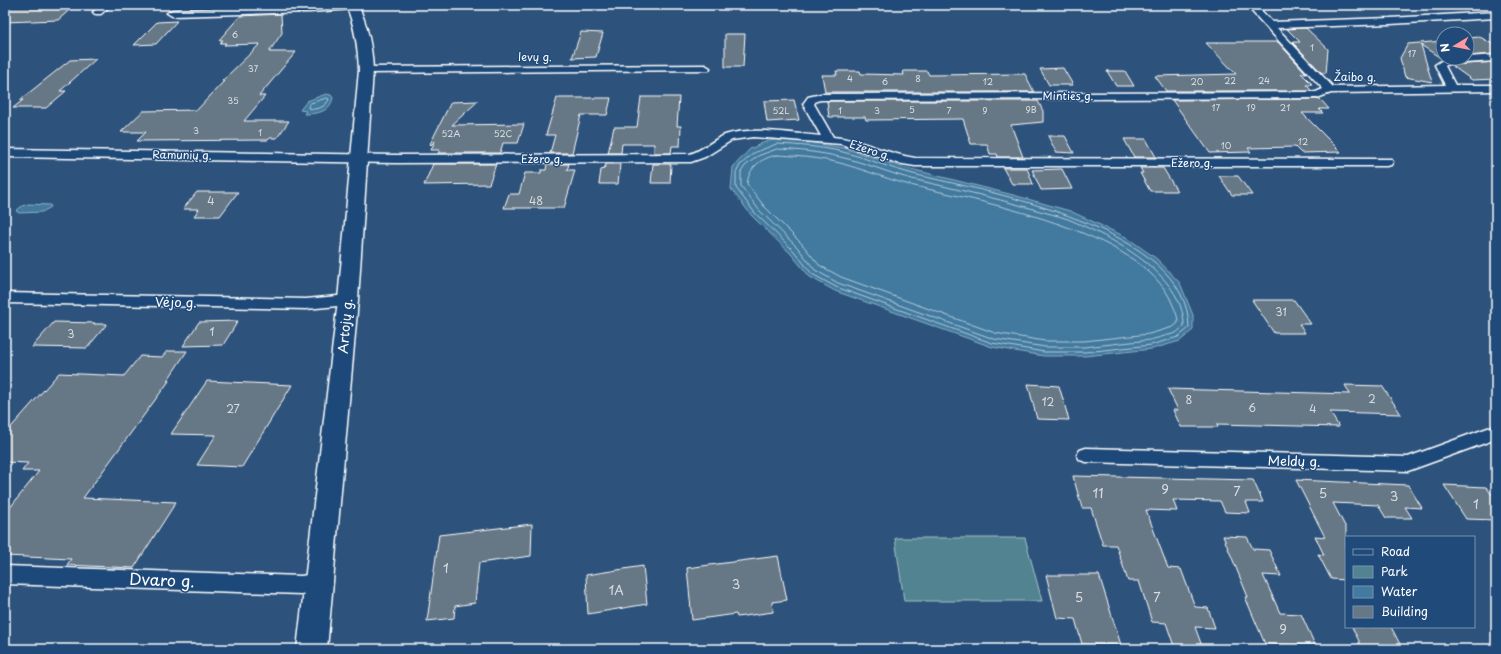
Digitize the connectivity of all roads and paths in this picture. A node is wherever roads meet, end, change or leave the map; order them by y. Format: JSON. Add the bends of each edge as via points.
{"nodes":[{"id":1,"x":106,"y":5,"type":"edge"},
{"id":2,"x":1251,"y":5,"type":"edge"},
{"id":3,"x":353,"y":6,"type":"edge"},
{"id":4,"x":98,"y":12,"type":"dead end"},
{"id":5,"x":172,"y":13,"type":"dead end"},
{"id":6,"x":1496,"y":15,"type":"edge"},
{"id":7,"x":1271,"y":25,"type":"junction"},
{"id":8,"x":1496,"y":58,"type":"edge"},
{"id":9,"x":705,"y":68,"type":"dead end"},
{"id":10,"x":366,"y":70,"type":"junction"},
{"id":11,"x":1451,"y":88,"type":"junction"},
{"id":12,"x":1496,"y":88,"type":"edge"},
{"id":13,"x":1330,"y":90,"type":"junction"},
{"id":14,"x":828,"y":138,"type":"junction"},
{"id":15,"x":5,"y":153,"type":"edge"},
{"id":16,"x":359,"y":158,"type":"junction"},
{"id":17,"x":1387,"y":162,"type":"dead end"},
{"id":18,"x":5,"y":298,"type":"edge"},
{"id":19,"x":348,"y":300,"type":"junction"},
{"id":20,"x":1496,"y":432,"type":"edge"},
{"id":21,"x":1086,"y":455,"type":"dead end"},
{"id":22,"x":5,"y":575,"type":"edge"},
{"id":23,"x":320,"y":582,"type":"junction"},
{"id":24,"x":312,"y":649,"type":"edge"}],
"edges":[{"from":1,"to":4,"type":"street"},
{"from":2,"to":7,"type":"street","name":"Žaibo g."},
{"from":3,"to":5,"type":"street","via":[[310,10]]},
{"from":3,"to":10,"type":"main road","name":"Artojų g.","via":[[363,33]]},
{"from":6,"to":7,"type":"street"},
{"from":7,"to":13,"type":"street","name":"Žaibo g."},
{"from":8,"to":11,"type":"street","via":[[1446,61],[1440,65]]},
{"from":9,"to":10,"type":"street","name":"Ievų g."},
{"from":10,"to":16,"type":"main road","name":"Artojų g."},
{"from":11,"to":12,"type":"street","name":"Žaibo g."},
{"from":11,"to":13,"type":"street","name":"Žaibo g."},
{"from":13,"to":14,"type":"street","name":"Minties g.","via":[[1317,95],[812,99],[808,104]]},
{"from":14,"to":16,"type":"street","name":"Ežero g.","via":[[740,134],[702,155],[691,158]]},
{"from":14,"to":17,"type":"street","name":"Ežero g.","via":[[915,162]]},
{"from":15,"to":16,"type":"street","name":"Ramunių g."},
{"from":16,"to":19,"type":"main road","name":"Artojų g."},
{"from":18,"to":19,"type":"street","name":"Vėjo g.","via":[[306,304]]},
{"from":19,"to":23,"type":"main road","name":"Artojų g."},
{"from":20,"to":21,"type":"street","name":"Meldų g.","via":[[1408,464]]},
{"from":22,"to":23,"type":"street","name":"Dvaro g.","via":[[301,585]]},
{"from":23,"to":24,"type":"main road","name":"Artojų g."}]}
